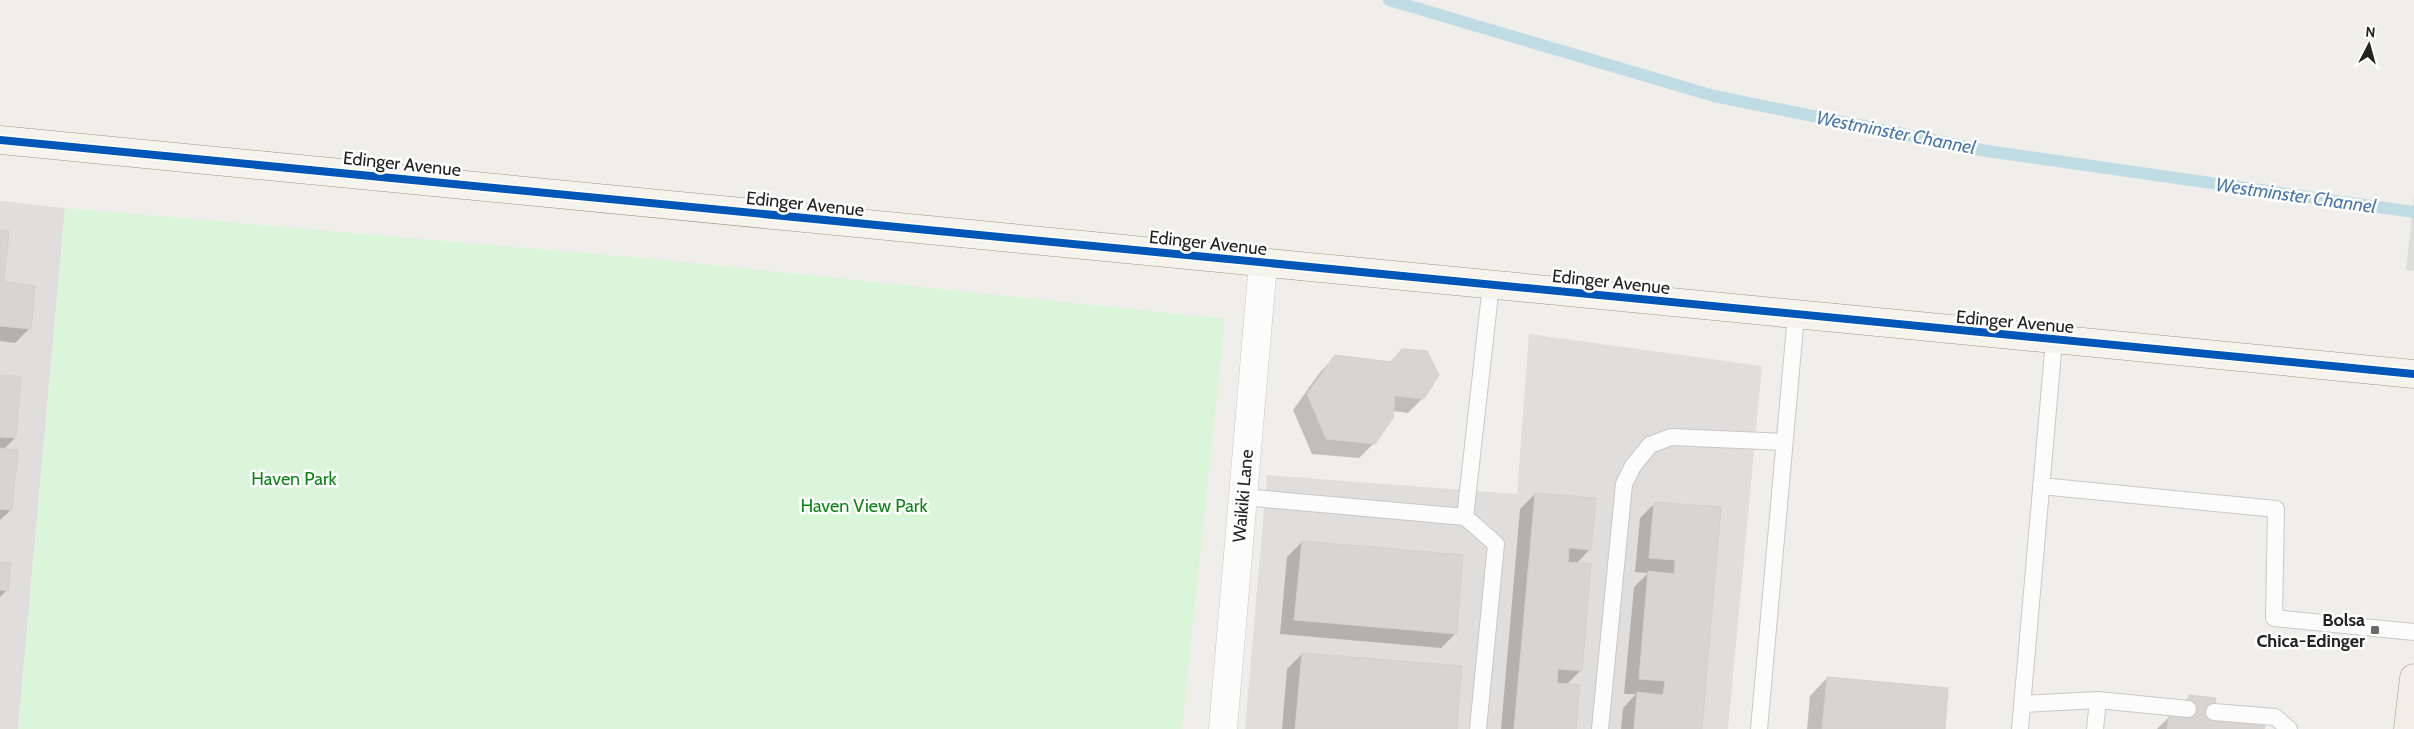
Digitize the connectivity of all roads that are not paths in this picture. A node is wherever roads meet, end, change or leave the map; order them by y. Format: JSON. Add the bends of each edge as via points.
{"nodes":[{"id":1,"x":0,"y":140,"type":"edge"},
{"id":2,"x":1263,"y":264,"type":"junction"},
{"id":3,"x":1491,"y":285,"type":"junction"},
{"id":4,"x":1796,"y":316,"type":"junction"},
{"id":5,"x":2054,"y":340,"type":"junction"},
{"id":6,"x":2414,"y":374,"type":"edge"},
{"id":7,"x":1784,"y":442,"type":"junction"},
{"id":8,"x":2041,"y":486,"type":"junction"},
{"id":9,"x":1243,"y":497,"type":"junction"},
{"id":10,"x":1465,"y":517,"type":"junction"},
{"id":11,"x":2414,"y":632,"type":"edge"},
{"id":12,"x":2414,"y":678,"type":"edge"},
{"id":13,"x":2098,"y":700,"type":"junction"},
{"id":14,"x":2022,"y":704,"type":"junction"},
{"id":15,"x":2188,"y":709,"type":"dead end"},
{"id":16,"x":2214,"y":712,"type":"dead end"},
{"id":17,"x":1223,"y":729,"type":"edge"},
{"id":18,"x":1478,"y":729,"type":"edge"},
{"id":19,"x":1600,"y":729,"type":"edge"},
{"id":20,"x":1759,"y":729,"type":"edge"},
{"id":21,"x":2020,"y":729,"type":"edge"},
{"id":22,"x":2095,"y":729,"type":"edge"},
{"id":23,"x":2290,"y":729,"type":"edge"},
{"id":24,"x":2408,"y":729,"type":"edge"}],
"edges":[{"from":1,"to":2,"type":"main road","name":"Edinger Avenue"},
{"from":2,"to":3,"type":"main road","name":"Edinger Avenue"},
{"from":2,"to":9,"type":"street","name":"Waikiki Lane"},
{"from":3,"to":4,"type":"main road","name":"Edinger Avenue"},
{"from":3,"to":10,"type":"lane"},
{"from":4,"to":5,"type":"main road","name":"Edinger Avenue"},
{"from":4,"to":7,"type":"lane"},
{"from":5,"to":6,"type":"main road","name":"Edinger Avenue"},
{"from":5,"to":8,"type":"lane"},
{"from":7,"to":19,"type":"lane","via":[[1671,437],[1650,445],[1633,466],[1624,484]]},
{"from":7,"to":20,"type":"lane"},
{"from":8,"to":11,"type":"lane","via":[[2276,509],[2274,618]]},
{"from":8,"to":14,"type":"lane"},
{"from":9,"to":10,"type":"lane"},
{"from":9,"to":17,"type":"street","name":"Waikiki Lane"},
{"from":10,"to":18,"type":"lane","via":[[1496,544]]},
{"from":12,"to":24,"type":"main road"},
{"from":13,"to":14,"type":"lane"},
{"from":13,"to":15,"type":"lane"},
{"from":13,"to":22,"type":"lane"},
{"from":14,"to":21,"type":"lane"},
{"from":16,"to":23,"type":"lane","via":[[2275,717]]}]}
